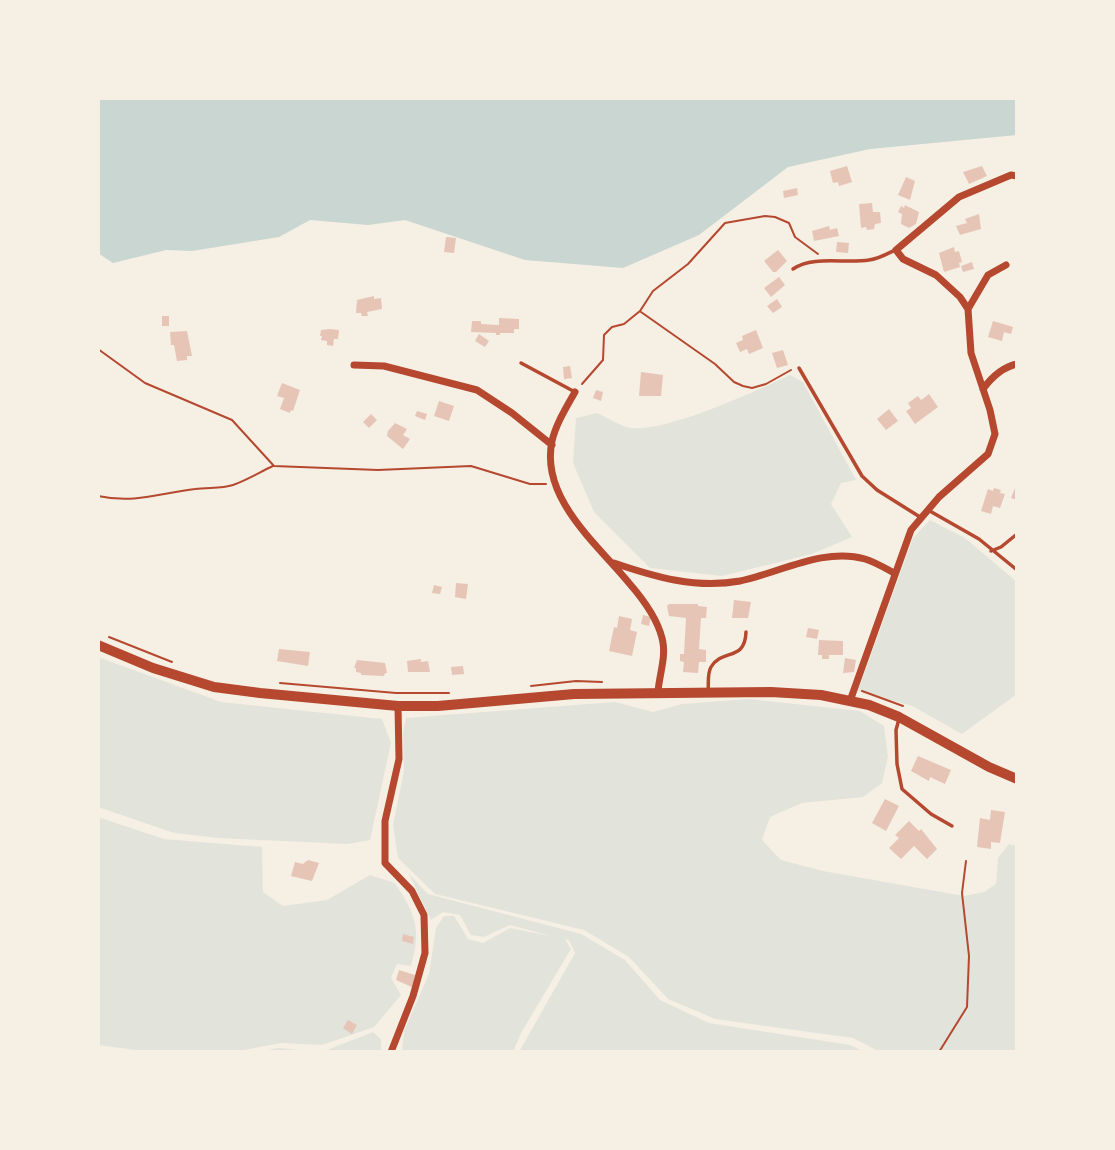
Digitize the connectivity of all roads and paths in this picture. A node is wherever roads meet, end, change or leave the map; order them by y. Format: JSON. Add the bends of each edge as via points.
{"nodes":[{"id":1,"x":1017,"y":176,"type":"edge"},
{"id":2,"x":896,"y":250,"type":"junction"},
{"id":3,"x":828,"y":260,"type":"junction"},
{"id":4,"x":1006,"y":265,"type":"dead end"},
{"id":5,"x":793,"y":269,"type":"dead end"},
{"id":6,"x":968,"y":309,"type":"junction"},
{"id":7,"x":640,"y":311,"type":"junction"},
{"id":8,"x":98,"y":349,"type":"edge"},
{"id":9,"x":521,"y":363,"type":"dead end"},
{"id":10,"x":1017,"y":364,"type":"edge"},
{"id":11,"x":354,"y":365,"type":"dead end"},
{"id":12,"x":799,"y":368,"type":"joint"},
{"id":13,"x":983,"y":389,"type":"junction"},
{"id":14,"x":575,"y":392,"type":"junction"},
{"id":15,"x":551,"y":445,"type":"junction"},
{"id":16,"x":274,"y":466,"type":"junction"},
{"id":17,"x":554,"y":483,"type":"junction"},
{"id":18,"x":98,"y":496,"type":"edge"},
{"id":19,"x":926,"y":509,"type":"junction"},
{"id":20,"x":920,"y":517,"type":"junction"},
{"id":21,"x":1017,"y":534,"type":"edge"},
{"id":22,"x":991,"y":551,"type":"junction"},
{"id":23,"x":612,"y":563,"type":"junction"},
{"id":24,"x":1017,"y":570,"type":"edge"},
{"id":25,"x":894,"y":573,"type":"junction"},
{"id":26,"x":746,"y":632,"type":"dead end"},
{"id":27,"x":98,"y":645,"type":"edge"},
{"id":28,"x":658,"y":692,"type":"junction"},
{"id":29,"x":708,"y":693,"type":"junction"},
{"id":30,"x":850,"y":701,"type":"junction"},
{"id":31,"x":398,"y":706,"type":"junction"},
{"id":32,"x":900,"y":717,"type":"junction"},
{"id":33,"x":1017,"y":779,"type":"edge"},
{"id":34,"x":952,"y":825,"type":"dead end"},
{"id":35,"x":966,"y":862,"type":"dead end"},
{"id":36,"x":391,"y":1052,"type":"edge"},
{"id":37,"x":939,"y":1052,"type":"edge"}],
"edges":[{"from":1,"to":2,"type":"street","via":[[960,197]]},
{"from":2,"to":3,"type":"lane","via":[[867,261]]},
{"from":2,"to":6,"type":"street","via":[[903,259],[936,275]]},
{"from":3,"to":5,"type":"lane"},
{"from":3,"to":7,"type":"path","via":[[795,237],[789,223],[775,217],[726,223],[688,264],[653,291]]},
{"from":4,"to":6,"type":"street","via":[[988,275]]},
{"from":6,"to":13,"type":"street","via":[[971,354]]},
{"from":7,"to":12,"type":"path","via":[[743,386],[766,384]]},
{"from":7,"to":14,"type":"path","via":[[604,335],[603,360]]},
{"from":8,"to":16,"type":"path","via":[[145,383],[233,420]]},
{"from":9,"to":14,"type":"lane"},
{"from":10,"to":13,"type":"street","via":[[990,379]]},
{"from":11,"to":15,"type":"street","via":[[384,366],[477,390]]},
{"from":12,"to":20,"type":"lane","via":[[862,476]]},
{"from":13,"to":19,"type":"street","via":[[995,433],[992,446]]},
{"from":14,"to":15,"type":"street"},
{"from":15,"to":17,"type":"street"},
{"from":16,"to":17,"type":"path","via":[[378,470],[471,466],[530,484]]},
{"from":16,"to":18,"type":"path","via":[[219,488],[134,499]]},
{"from":17,"to":23,"type":"street","via":[[567,509]]},
{"from":19,"to":20,"type":"street"},
{"from":19,"to":22,"type":"lane","via":[[979,539]]},
{"from":20,"to":25,"type":"street"},
{"from":21,"to":22,"type":"lane"},
{"from":22,"to":24,"type":"lane"},
{"from":23,"to":25,"type":"street","via":[[662,579],[698,584],[739,581],[825,558],[865,559]]},
{"from":23,"to":28,"type":"street","via":[[659,628],[664,648]]},
{"from":25,"to":30,"type":"street"},
{"from":26,"to":29,"type":"lane","via":[[740,651],[711,667]]},
{"from":27,"to":31,"type":"main road","via":[[214,687]]},
{"from":28,"to":29,"type":"main road"},
{"from":28,"to":31,"type":"main road"},
{"from":29,"to":30,"type":"main road","via":[[821,695]]},
{"from":30,"to":32,"type":"main road"},
{"from":31,"to":36,"type":"street","via":[[399,759],[385,821],[385,863],[412,891],[424,915],[425,953]]},
{"from":32,"to":33,"type":"main road"},
{"from":32,"to":34,"type":"lane","via":[[896,739],[902,789]]},
{"from":35,"to":37,"type":"path","via":[[962,893],[969,956],[968,1002]]}]}
